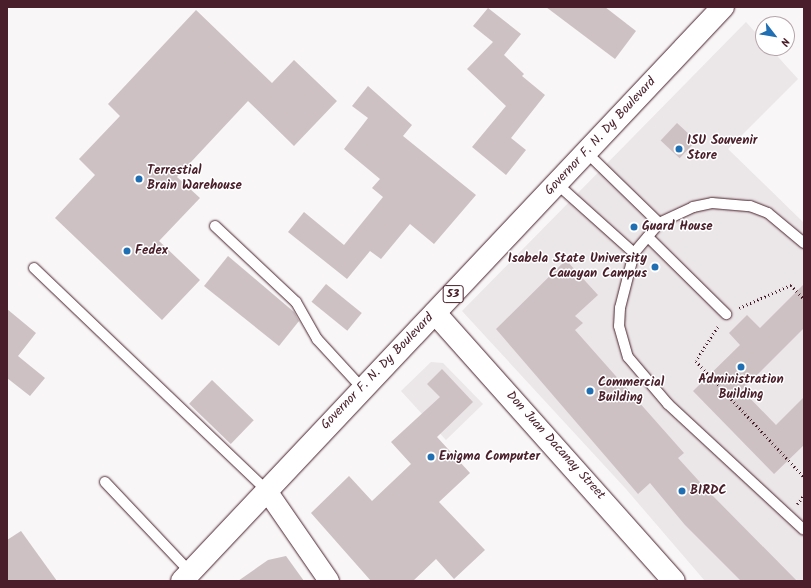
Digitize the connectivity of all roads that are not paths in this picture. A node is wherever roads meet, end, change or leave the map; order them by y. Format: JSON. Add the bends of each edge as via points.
{"nodes":[{"id":1,"x":723,"y":7,"type":"edge"},
{"id":2,"x":586,"y":152,"type":"junction"},
{"id":3,"x":556,"y":183,"type":"junction"},
{"id":4,"x":659,"y":223,"type":"junction"},
{"id":5,"x":216,"y":226,"type":"dead end"},
{"id":6,"x":648,"y":237,"type":"junction"},
{"id":7,"x":804,"y":243,"type":"edge"},
{"id":8,"x":634,"y":253,"type":"junction"},
{"id":9,"x":34,"y":268,"type":"dead end"},
{"id":10,"x":435,"y":313,"type":"junction"},
{"id":11,"x":726,"y":314,"type":"road end"},
{"id":12,"x":362,"y":388,"type":"junction"},
{"id":13,"x":105,"y":482,"type":"dead end"},
{"id":14,"x":267,"y":491,"type":"junction"},
{"id":15,"x":804,"y":530,"type":"edge"},
{"id":16,"x":186,"y":577,"type":"edge"},
{"id":17,"x":329,"y":581,"type":"edge"},
{"id":18,"x":674,"y":581,"type":"edge"}],
"edges":[{"from":1,"to":2,"type":"main road","name":"Governor F. N. Dy Boulevard","number":"53"},
{"from":2,"to":3,"type":"main road","name":"Governor F. N. Dy Boulevard","number":"53"},
{"from":2,"to":4,"type":"lane"},
{"from":3,"to":8,"type":"lane"},
{"from":3,"to":10,"type":"main road","name":"Governor F. N. Dy Boulevard","number":"53"},
{"from":4,"to":6,"type":"lane"},
{"from":4,"to":7,"type":"lane","via":[[692,207],[712,202],[750,206],[768,213]]},
{"from":5,"to":12,"type":"lane","via":[[296,302],[317,339]]},
{"from":6,"to":8,"type":"lane"},
{"from":6,"to":11,"type":"lane"},
{"from":8,"to":15,"type":"lane","via":[[620,308],[619,326],[628,357],[668,404]]},
{"from":9,"to":14,"type":"lane"},
{"from":10,"to":12,"type":"main road","name":"Governor F. N. Dy Boulevard","number":"53"},
{"from":10,"to":18,"type":"main road","name":"Don Juan Dacanay Street"},
{"from":12,"to":14,"type":"main road","name":"Governor F. N. Dy Boulevard","number":"53"},
{"from":13,"to":16,"type":"lane"},
{"from":14,"to":16,"type":"main road","name":"Governor F. N. Dy Boulevard","number":"53"},
{"from":14,"to":17,"type":"street"}]}
